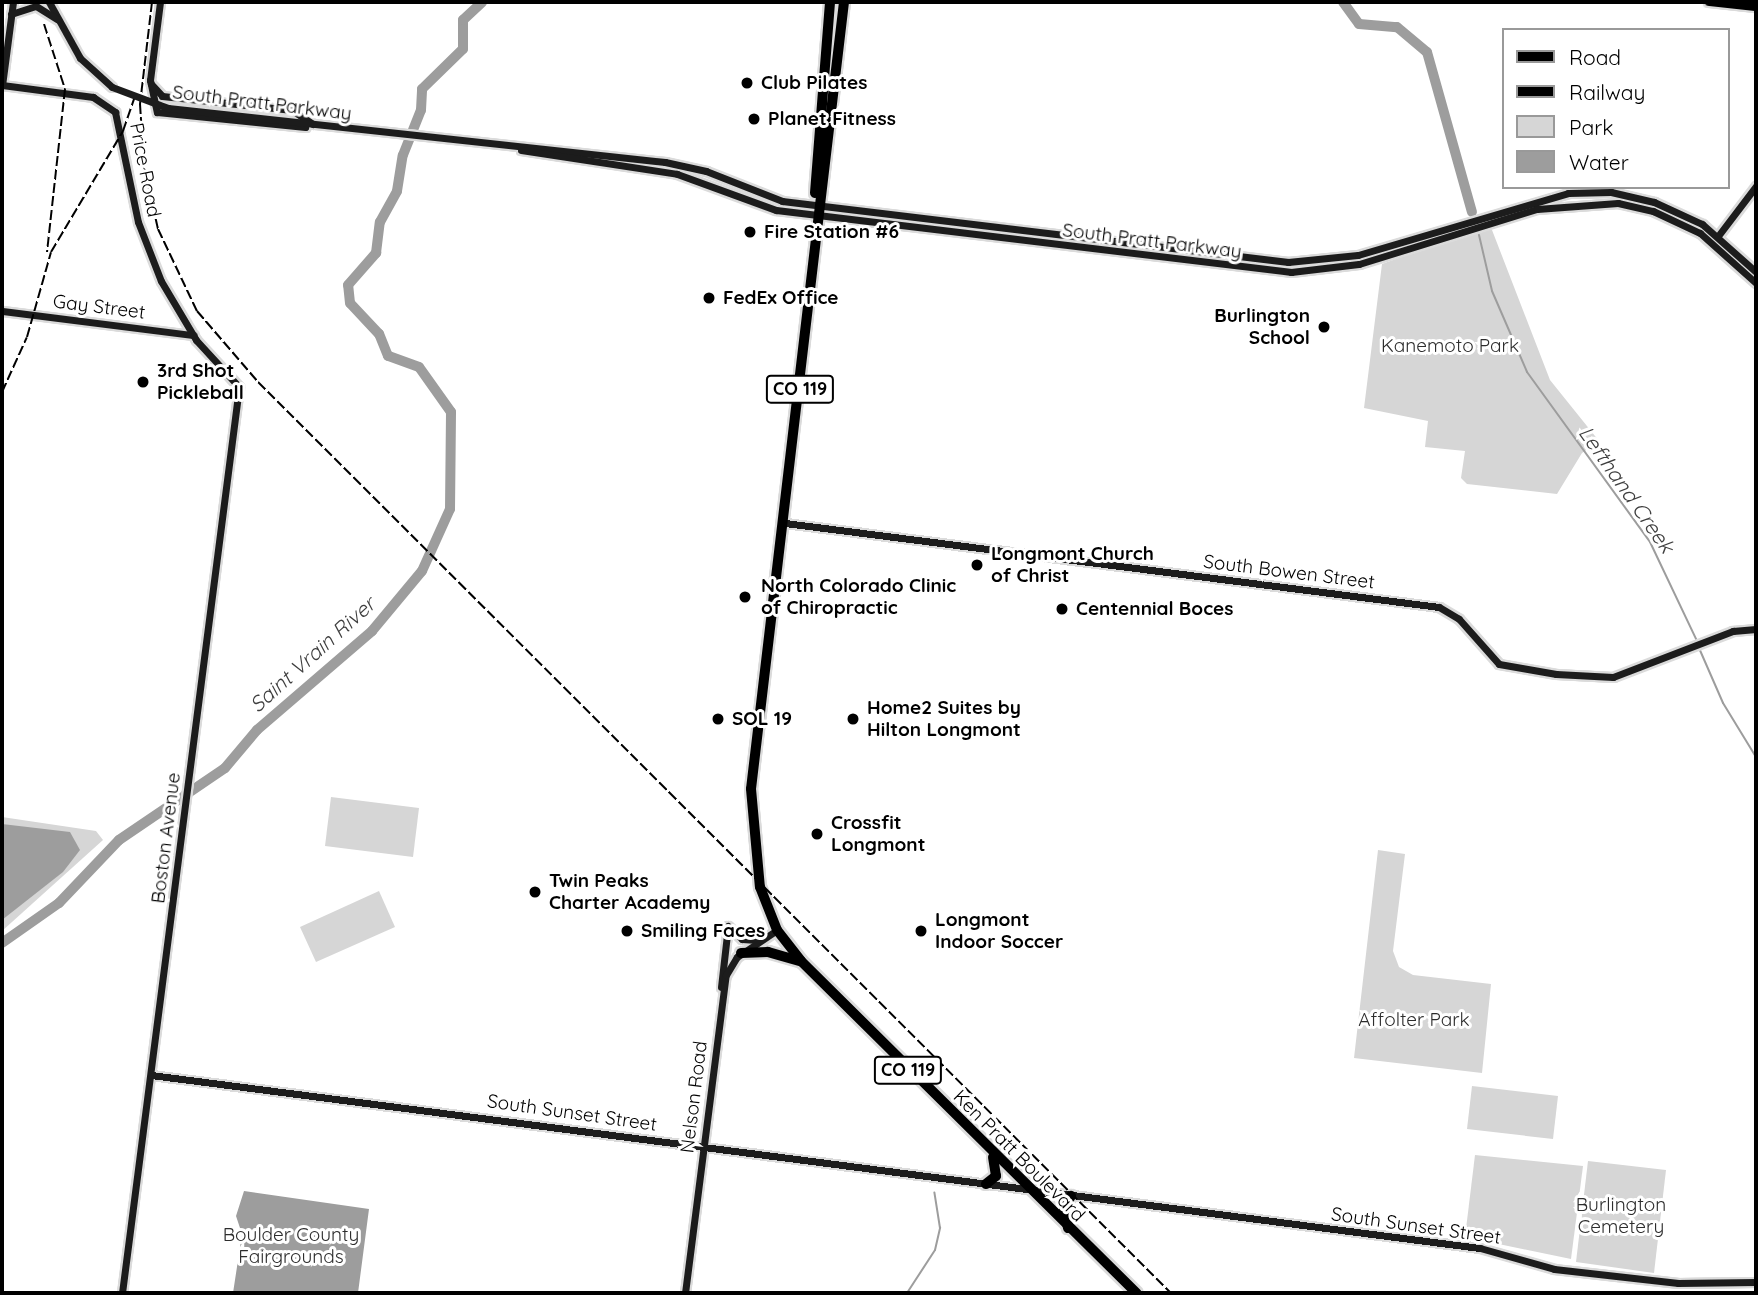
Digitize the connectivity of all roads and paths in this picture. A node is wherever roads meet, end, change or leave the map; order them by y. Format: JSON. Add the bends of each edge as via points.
{"nodes":[{"id":1,"x":13,"y":2,"type":"edge"},
{"id":2,"x":49,"y":2,"type":"edge"},
{"id":3,"x":160,"y":2,"type":"edge"},
{"id":4,"x":830,"y":2,"type":"edge"},
{"id":5,"x":844,"y":2,"type":"edge"},
{"id":6,"x":1709,"y":2,"type":"edge"},
{"id":7,"x":1756,"y":7,"type":"edge"},
{"id":8,"x":11,"y":14,"type":"junction"},
{"id":9,"x":59,"y":20,"type":"junction"},
{"id":10,"x":5,"y":58,"type":"junction"},
{"id":11,"x":150,"y":80,"type":"junction"},
{"id":12,"x":2,"y":85,"type":"edge"},
{"id":13,"x":29,"y":89,"type":"junction"},
{"id":14,"x":315,"y":125,"type":"junction"},
{"id":15,"x":1756,"y":186,"type":"edge"},
{"id":16,"x":816,"y":211,"type":"junction"},
{"id":17,"x":1719,"y":235,"type":"junction"},
{"id":18,"x":1713,"y":242,"type":"junction"},
{"id":19,"x":1756,"y":272,"type":"edge"},
{"id":20,"x":1756,"y":283,"type":"edge"},
{"id":21,"x":2,"y":311,"type":"edge"},
{"id":22,"x":193,"y":335,"type":"junction"},
{"id":23,"x":239,"y":387,"type":"joint"},
{"id":24,"x":785,"y":523,"type":"junction"},
{"id":25,"x":1756,"y":629,"type":"edge"},
{"id":26,"x":777,"y":930,"type":"junction"},
{"id":27,"x":761,"y":940,"type":"junction"},
{"id":28,"x":741,"y":953,"type":"junction"},
{"id":29,"x":801,"y":961,"type":"junction"},
{"id":30,"x":723,"y":997,"type":"junction"},
{"id":31,"x":151,"y":1075,"type":"junction"},
{"id":32,"x":704,"y":1147,"type":"junction"},
{"id":33,"x":992,"y":1153,"type":"junction"},
{"id":34,"x":986,"y":1184,"type":"junction"},
{"id":35,"x":1028,"y":1190,"type":"junction"},
{"id":36,"x":1071,"y":1196,"type":"junction"},
{"id":37,"x":1084,"y":1198,"type":"dead end"},
{"id":38,"x":1112,"y":1202,"type":"junction"},
{"id":39,"x":1068,"y":1229,"type":"junction"},
{"id":40,"x":1756,"y":1282,"type":"edge"},
{"id":41,"x":122,"y":1293,"type":"edge"},
{"id":42,"x":685,"y":1293,"type":"edge"},
{"id":43,"x":1137,"y":1293,"type":"edge"}],
"edges":[{"from":1,"to":8,"type":"street"},
{"from":2,"to":9,"type":"street","name":"South Pratt Parkway"},
{"from":3,"to":11,"type":"street"},
{"from":4,"to":16,"type":"highway","name":"Ken Pratt Boulevard","number":"CO 119","via":[[814,162]]},
{"from":5,"to":16,"type":"highway","name":"Ken Pratt Boulevard","number":"CO 119"},
{"from":6,"to":7,"type":"main road"},
{"from":8,"to":9,"type":"street","via":[[36,6]]},
{"from":8,"to":10,"type":"street"},
{"from":9,"to":14,"type":"street","name":"South Pratt Parkway","bridge":true,"via":[[88,68],[131,98],[168,108]]},
{"from":10,"to":12,"type":"street"},
{"from":10,"to":13,"type":"street","via":[[11,80]]},
{"from":11,"to":14,"type":"street","via":[[158,94],[292,110]]},
{"from":11,"to":14,"type":"street","via":[[152,106],[164,114],[290,130]]},
{"from":12,"to":13,"type":"street"},
{"from":13,"to":22,"type":"street","name":"Price Road","via":[[106,102],[123,131],[134,205],[148,252]]},
{"from":14,"to":16,"type":"street","name":"South Pratt Parkway","via":[[687,166],[769,199]]},
{"from":15,"to":17,"type":"street"},
{"from":16,"to":17,"type":"street","name":"South Pratt Parkway","via":[[1305,263],[1358,255],[1568,192],[1611,192],[1654,202]]},
{"from":16,"to":18,"type":"street","name":"South Pratt Parkway","via":[[1291,272],[1359,264],[1537,209],[1586,202],[1653,211]]},
{"from":16,"to":24,"type":"highway","name":"Ken Pratt Boulevard","number":"CO 119"},
{"from":17,"to":18,"type":"street"},
{"from":17,"to":19,"type":"street","name":"South Pratt Parkway"},
{"from":18,"to":20,"type":"street","name":"South Pratt Parkway"},
{"from":21,"to":22,"type":"street","name":"Gay Street"},
{"from":22,"to":23,"type":"street","name":"Price Road"},
{"from":23,"to":31,"type":"street","name":"Boston Avenue"},
{"from":24,"to":25,"type":"street","name":"South Bowen Street","via":[[1439,607],[1459,619],[1491,659],[1521,670],[1613,677],[1733,631]]},
{"from":24,"to":26,"type":"highway","name":"Ken Pratt Boulevard","number":"CO 119","via":[[751,789],[756,868]]},
{"from":26,"to":27,"type":"street","name":"Nelson Road"},
{"from":26,"to":29,"type":"highway","name":"Ken Pratt Boulevard","number":"CO 119"},
{"from":27,"to":28,"type":"street","name":"Nelson Road"},
{"from":27,"to":30,"type":"street","via":[[742,939],[728,926],[719,976]]},
{"from":28,"to":29,"type":"highway","via":[[768,952]]},
{"from":28,"to":30,"type":"street","name":"Nelson Road","via":[[728,968]]},
{"from":29,"to":33,"type":"highway","name":"Ken Pratt Boulevard","number":"CO 119"},
{"from":30,"to":32,"type":"street","name":"Nelson Road"},
{"from":31,"to":32,"type":"street","name":"South Sunset Street"},
{"from":31,"to":41,"type":"street","name":"Boston Avenue"},
{"from":32,"to":34,"type":"street","name":"South Sunset Street"},
{"from":32,"to":42,"type":"street","name":"Nelson Road"},
{"from":33,"to":34,"type":"highway","via":[[997,1170]]},
{"from":33,"to":35,"type":"highway","name":"Ken Pratt Boulevard","number":"CO 119"},
{"from":34,"to":35,"type":"street","name":"South Sunset Street"},
{"from":35,"to":36,"type":"street","name":"South Sunset Street"},
{"from":35,"to":39,"type":"highway","name":"Ken Pratt Boulevard","number":"CO 119"},
{"from":36,"to":38,"type":"street","name":"South Sunset Street"},
{"from":36,"to":39,"type":"highway","via":[[1064,1208]]},
{"from":37,"to":38,"type":"street","name":"South Sunset Street"},
{"from":38,"to":40,"type":"street","name":"South Sunset Street","via":[[1480,1248],[1554,1269],[1678,1283]]},
{"from":39,"to":43,"type":"highway","name":"Ken Pratt Boulevard","number":"CO 119"}]}
